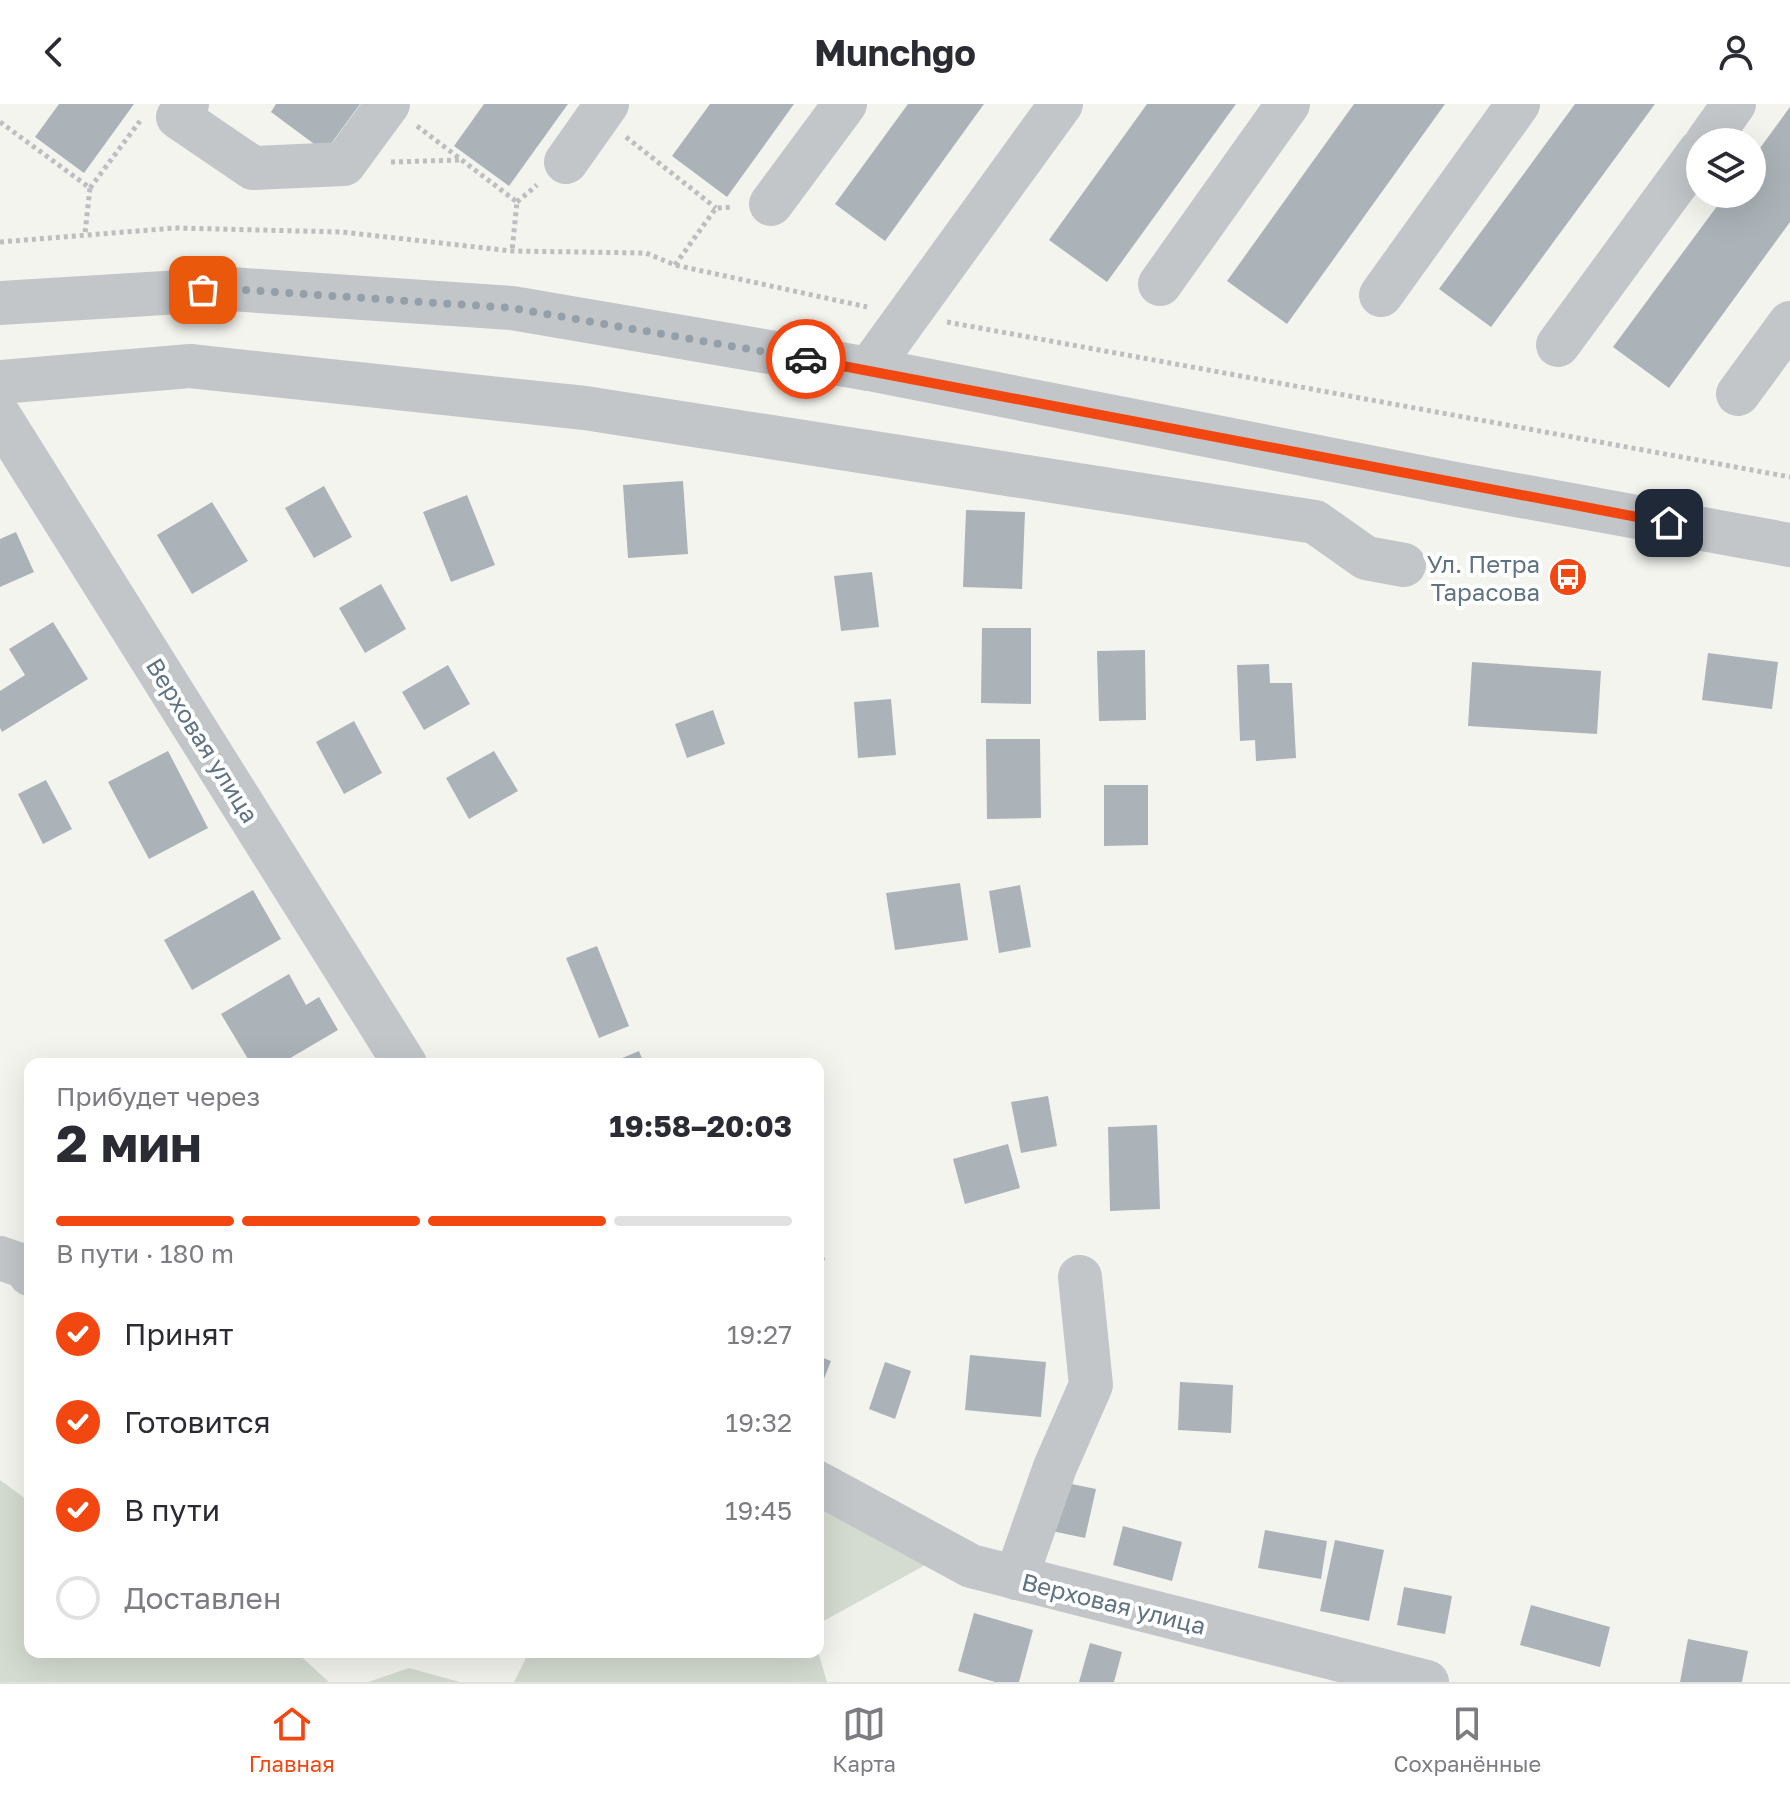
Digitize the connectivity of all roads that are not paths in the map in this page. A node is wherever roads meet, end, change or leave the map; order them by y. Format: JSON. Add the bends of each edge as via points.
{"nodes":[{"id":1,"x":187,"y":104,"type":"edge"},
{"id":2,"x":388,"y":104,"type":"edge"},
{"id":3,"x":845,"y":104,"type":"edge"},
{"id":4,"x":1061,"y":104,"type":"edge"},
{"id":5,"x":1288,"y":104,"type":"edge"},
{"id":6,"x":1518,"y":104,"type":"edge"},
{"id":7,"x":1734,"y":104,"type":"edge"},
{"id":8,"x":603,"y":110,"type":"edge"},
{"id":9,"x":1717,"y":128,"type":"edge"},
{"id":10,"x":566,"y":162,"type":"dead end"},
{"id":11,"x":1686,"y":170,"type":"edge"},
{"id":12,"x":771,"y":204,"type":"road end"},
{"id":13,"x":1160,"y":284,"type":"dead end"},
{"id":14,"x":1381,"y":295,"type":"dead end"},
{"id":15,"x":0,"y":303,"type":"edge"},
{"id":16,"x":1790,"y":323,"type":"edge"},
{"id":17,"x":1558,"y":345,"type":"dead end"},
{"id":18,"x":869,"y":369,"type":"junction"},
{"id":19,"x":0,"y":382,"type":"edge"},
{"id":20,"x":1738,"y":394,"type":"dead end"},
{"id":21,"x":0,"y":417,"type":"edge"},
{"id":22,"x":1790,"y":545,"type":"edge"},
{"id":23,"x":1404,"y":565,"type":"dead end"},
{"id":24,"x":401,"y":1058,"type":"edge"},
{"id":25,"x":0,"y":1258,"type":"edge"},
{"id":26,"x":24,"y":1266,"type":"edge"},
{"id":27,"x":1080,"y":1277,"type":"dead end"},
{"id":28,"x":824,"y":1486,"type":"edge"},
{"id":29,"x":1016,"y":1578,"type":"junction"},
{"id":30,"x":1427,"y":1682,"type":"edge"}],
"edges":[{"from":1,"to":2,"type":"street","via":[[178,117],[253,168],[344,164]]},
{"from":3,"to":12,"type":"street"},
{"from":4,"to":18,"type":"street"},
{"from":5,"to":13,"type":"street"},
{"from":6,"to":14,"type":"street"},
{"from":7,"to":9,"type":"street"},
{"from":8,"to":10,"type":"street"},
{"from":11,"to":17,"type":"street"},
{"from":15,"to":18,"type":"street","via":[[230,289],[496,307]]},
{"from":16,"to":20,"type":"street"},
{"from":18,"to":22,"type":"street"},
{"from":19,"to":23,"type":"street","via":[[190,366],[585,408],[1315,522],[1366,558]]},
{"from":21,"to":24,"type":"street","name":"Верховая улица"},
{"from":25,"to":26,"type":"street"},
{"from":27,"to":29,"type":"street","via":[[1091,1385]]},
{"from":28,"to":29,"type":"street","name":"Верховая улица","via":[[971,1566]]},
{"from":29,"to":30,"type":"street","name":"Верховая улица"}]}
